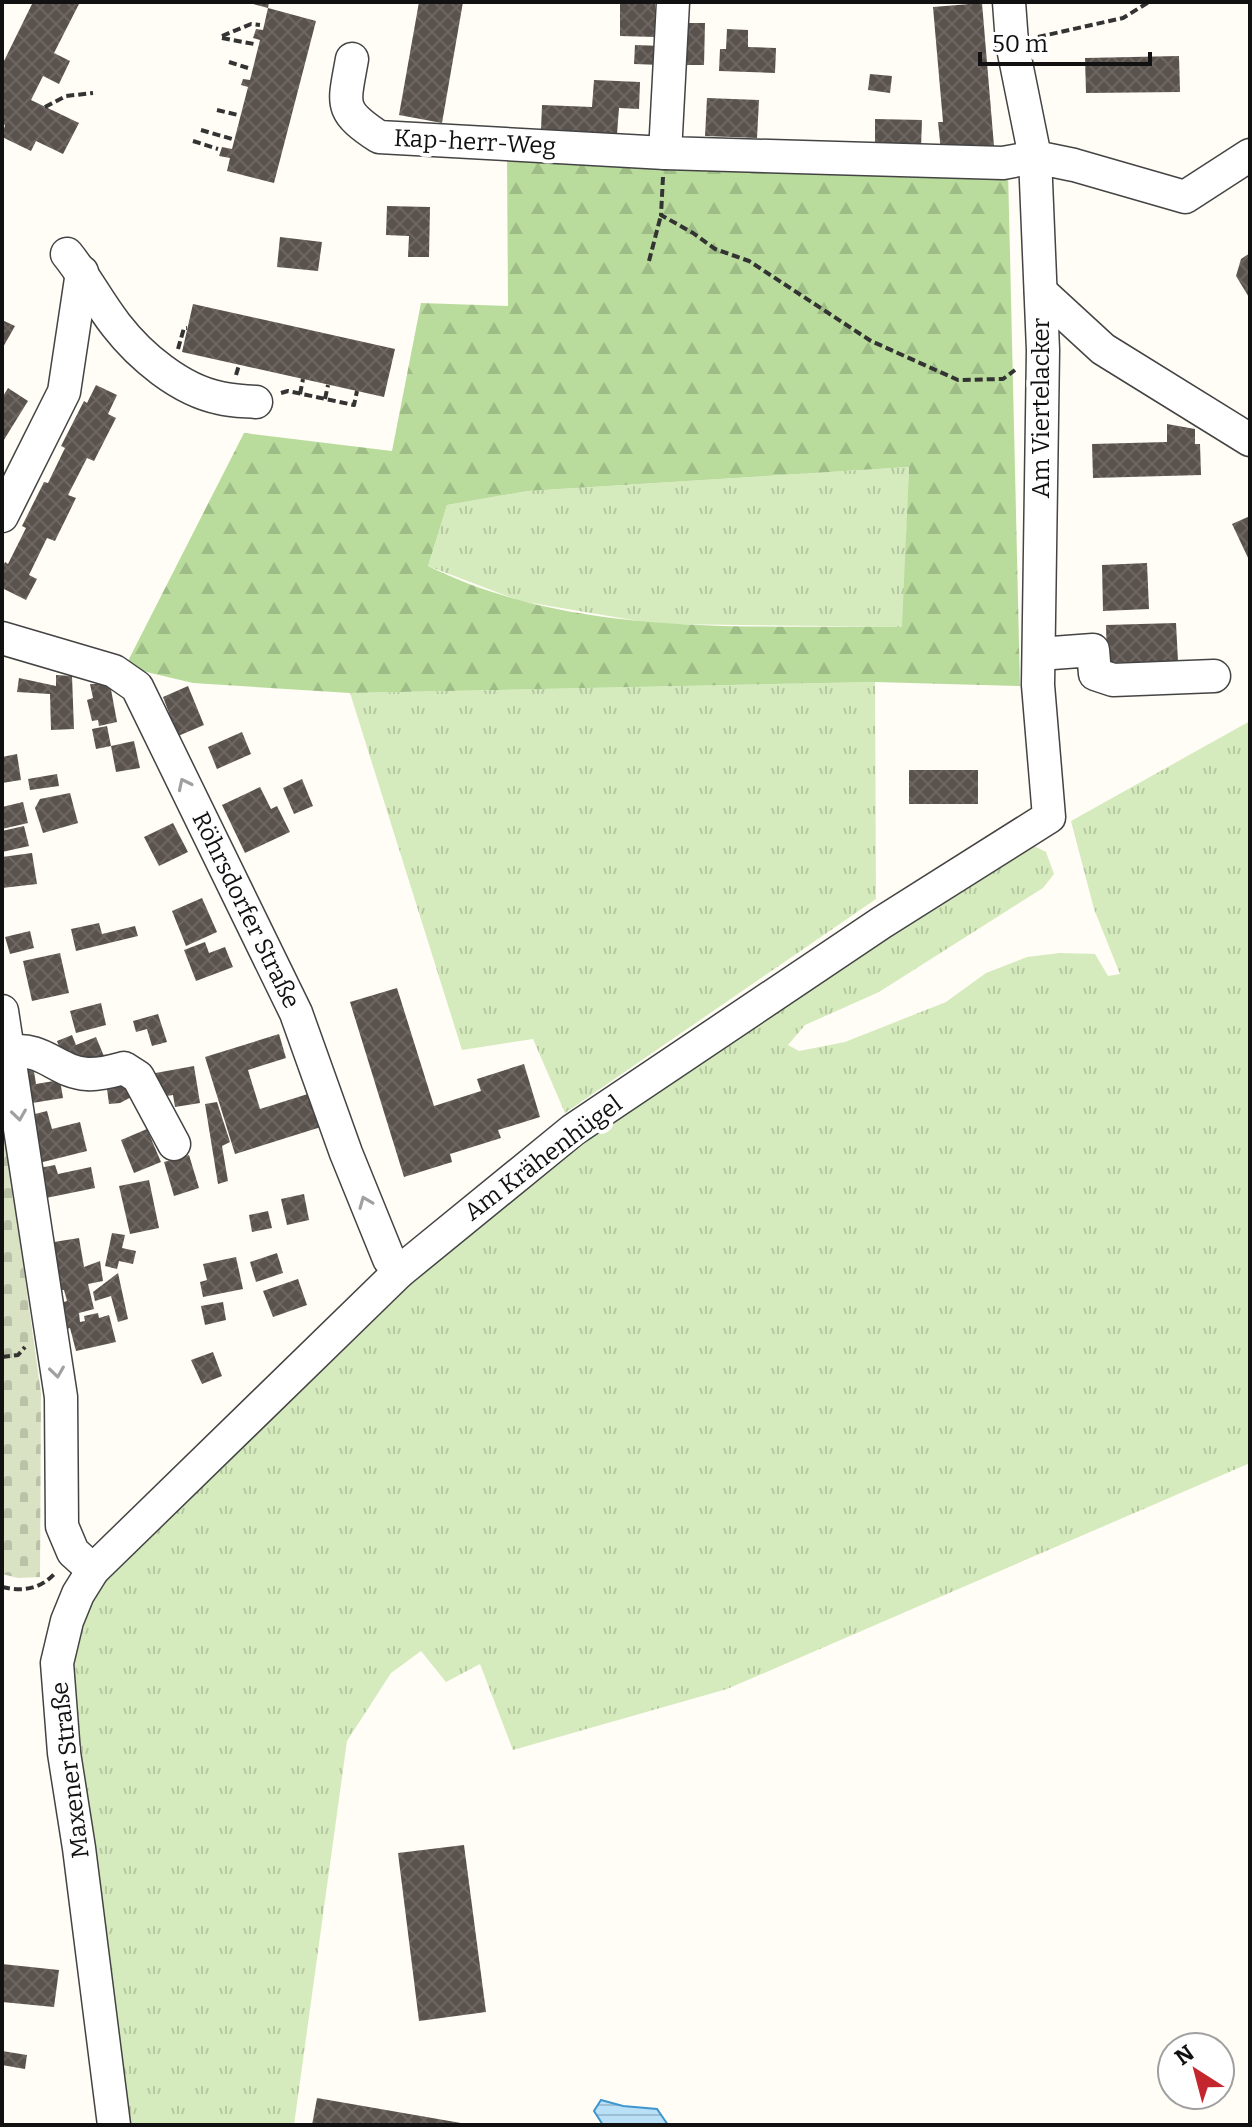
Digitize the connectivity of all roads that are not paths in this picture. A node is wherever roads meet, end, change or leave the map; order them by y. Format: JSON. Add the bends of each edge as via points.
{"nodes":[{"id":1,"x":673,"y":2,"type":"edge"},
{"id":2,"x":1009,"y":2,"type":"edge"},
{"id":3,"x":352,"y":59,"type":"dead end"},
{"id":4,"x":665,"y":153,"type":"junction"},
{"id":5,"x":1250,"y":155,"type":"edge"},
{"id":6,"x":1035,"y":157,"type":"junction"},
{"id":7,"x":1041,"y":292,"type":"junction"},
{"id":8,"x":256,"y":402,"type":"road end"},
{"id":9,"x":1250,"y":440,"type":"edge"},
{"id":10,"x":2,"y":516,"type":"edge"},
{"id":11,"x":2,"y":638,"type":"edge"},
{"id":12,"x":1039,"y":654,"type":"junction"},
{"id":13,"x":1214,"y":676,"type":"dead end"},
{"id":14,"x":1049,"y":817,"type":"joint"},
{"id":15,"x":2,"y":1011,"type":"edge"},
{"id":16,"x":9,"y":1052,"type":"junction"},
{"id":17,"x":174,"y":1144,"type":"dead end"},
{"id":18,"x":399,"y":1272,"type":"junction"},
{"id":19,"x":83,"y":1561,"type":"junction"},
{"id":20,"x":114,"y":2125,"type":"edge"}],
"edges":[{"from":1,"to":4,"type":"street"},
{"from":2,"to":6,"type":"street","name":"Am Viertelacker"},
{"from":3,"to":4,"type":"street","name":"Kap-herr-Weg","via":[[345,98],[353,120],[379,137]]},
{"from":4,"to":6,"type":"street","name":"Kap-herr-Weg","via":[[1003,163]]},
{"from":5,"to":6,"type":"street","name":"Kap-herr-Weg","via":[[1185,197]]},
{"from":6,"to":7,"type":"street","name":"Am Viertelacker"},
{"from":7,"to":9,"type":"street","via":[[1103,349]]},
{"from":7,"to":12,"type":"street","name":"Am Viertelacker"},
{"from":8,"to":10,"type":"street","via":[[218,398],[188,387],[148,359],[116,325],[74,263],[64,392]]},
{"from":18,"to":11,"type":"street","name":"Röhrsdorfer Straße","one_way":true,"via":[[346,1153],[296,1013],[137,687],[114,671]]},
{"from":12,"to":13,"type":"street","via":[[1093,650],[1095,674],[1113,680]]},
{"from":12,"to":14,"type":"street","name":"Am Viertelacker"},
{"from":14,"to":18,"type":"street","name":"Am Krähenhügel","via":[[573,1130]]},
{"from":15,"to":16,"type":"street"},
{"from":16,"to":17,"type":"street","via":[[25,1049],[85,1074],[124,1068],[138,1077]]},
{"from":16,"to":19,"type":"street","one_way":true,"via":[[61,1397],[62,1526]]},
{"from":18,"to":19,"type":"street","name":"Am Krähenhügel"},
{"from":19,"to":20,"type":"street","name":"Maxener Straße","via":[[57,1663],[64,1753]]}]}
